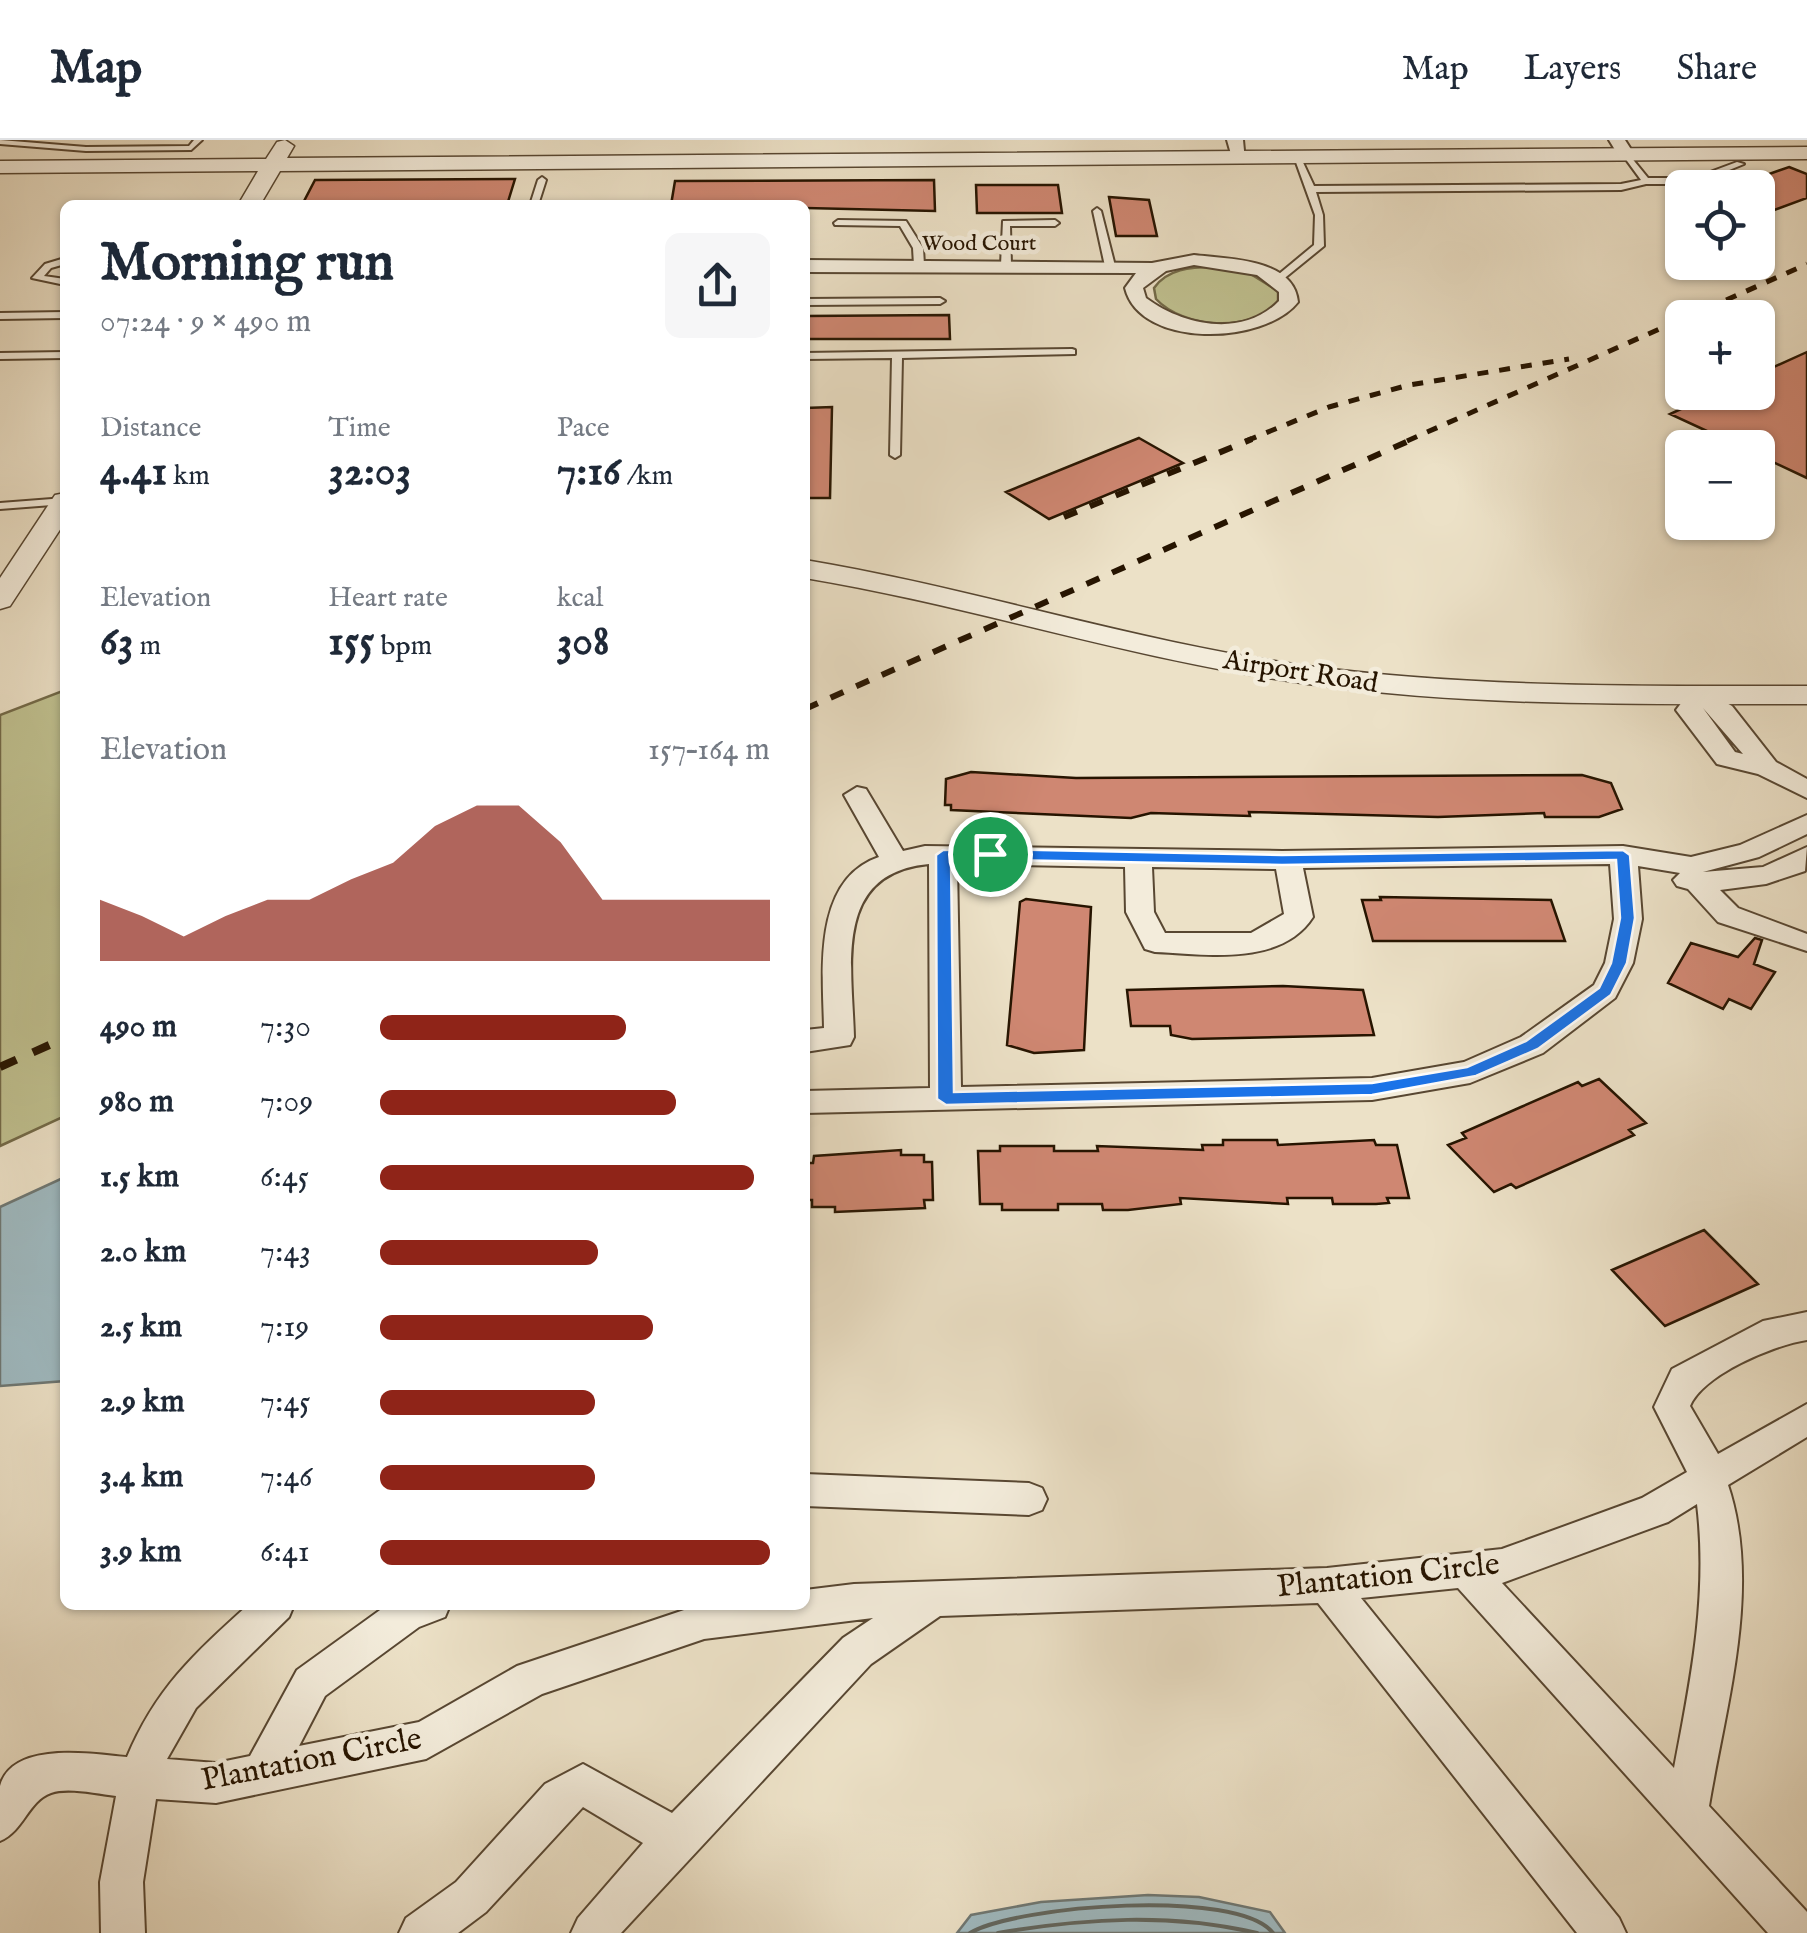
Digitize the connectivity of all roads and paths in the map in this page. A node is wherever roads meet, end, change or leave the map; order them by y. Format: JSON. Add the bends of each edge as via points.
{"nodes":[{"id":1,"x":198,"y":140,"type":"edge"},
{"id":2,"x":288,"y":140,"type":"edge"},
{"id":3,"x":14,"y":141,"type":"edge"},
{"id":4,"x":0,"y":142,"type":"edge"},
{"id":5,"x":1621,"y":147,"type":"edge"},
{"id":6,"x":1237,"y":148,"type":"edge"},
{"id":7,"x":1807,"y":153,"type":"edge"},
{"id":8,"x":1296,"y":156,"type":"junction"},
{"id":9,"x":274,"y":164,"type":"junction"},
{"id":10,"x":1740,"y":164,"type":"dead end"},
{"id":11,"x":0,"y":168,"type":"edge"},
{"id":12,"x":542,"y":180,"type":"dead end"},
{"id":13,"x":1646,"y":181,"type":"junction"},
{"id":14,"x":1311,"y":189,"type":"junction"},
{"id":15,"x":251,"y":200,"type":"edge"},
{"id":16,"x":536,"y":200,"type":"edge"},
{"id":17,"x":1097,"y":211,"type":"dead end"},
{"id":18,"x":838,"y":223,"type":"dead end"},
{"id":19,"x":1056,"y":223,"type":"dead end"},
{"id":20,"x":60,"y":262,"type":"edge"},
{"id":21,"x":920,"y":265,"type":"junction"},
{"id":22,"x":1006,"y":265,"type":"junction"},
{"id":23,"x":810,"y":266,"type":"edge"},
{"id":24,"x":1110,"y":266,"type":"junction"},
{"id":25,"x":1153,"y":269,"type":"junction"},
{"id":26,"x":1278,"y":279,"type":"junction"},
{"id":27,"x":60,"y":281,"type":"edge"},
{"id":28,"x":940,"y":301,"type":"dead end"},
{"id":29,"x":810,"y":302,"type":"edge"},
{"id":30,"x":60,"y":315,"type":"edge"},
{"id":31,"x":0,"y":316,"type":"edge"},
{"id":32,"x":1072,"y":352,"type":"dead end"},
{"id":33,"x":60,"y":355,"type":"edge"},
{"id":34,"x":897,"y":355,"type":"junction"},
{"id":35,"x":0,"y":356,"type":"edge"},
{"id":36,"x":810,"y":356,"type":"edge"},
{"id":37,"x":895,"y":456,"type":"dead end"},
{"id":38,"x":60,"y":501,"type":"edge"},
{"id":39,"x":0,"y":506,"type":"edge"},
{"id":40,"x":60,"y":509,"type":"edge"},
{"id":41,"x":0,"y":556,"type":"edge"},
{"id":42,"x":31,"y":556,"type":"junction"},
{"id":43,"x":60,"y":556,"type":"edge"},
{"id":44,"x":810,"y":570,"type":"edge"},
{"id":45,"x":0,"y":600,"type":"edge"},
{"id":46,"x":1700,"y":695,"type":"junction"},
{"id":47,"x":1807,"y":695,"type":"edge"},
{"id":48,"x":1807,"y":790,"type":"edge"},
{"id":49,"x":857,"y":795,"type":"dead end"},
{"id":50,"x":1798,"y":826,"type":"edge"},
{"id":51,"x":943,"y":855,"type":"junction"},
{"id":52,"x":1807,"y":856,"type":"edge"},
{"id":53,"x":1138,"y":860,"type":"junction"},
{"id":54,"x":1288,"y":860,"type":"junction"},
{"id":55,"x":896,"y":862,"type":"junction"},
{"id":56,"x":1624,"y":865,"type":"junction"},
{"id":57,"x":1700,"y":876,"type":"junction"},
{"id":58,"x":1807,"y":876,"type":"edge"},
{"id":59,"x":1802,"y":944,"type":"dead end"},
{"id":60,"x":810,"y":1040,"type":"edge"},
{"id":61,"x":946,"y":1099,"type":"junction"},
{"id":62,"x":810,"y":1102,"type":"edge"},
{"id":63,"x":1807,"y":1326,"type":"edge"},
{"id":64,"x":1807,"y":1419,"type":"edge"},
{"id":65,"x":1709,"y":1476,"type":"junction"},
{"id":66,"x":810,"y":1490,"type":"edge"},
{"id":67,"x":1028,"y":1499,"type":"dead end"},
{"id":68,"x":1465,"y":1570,"type":"junction"},
{"id":69,"x":1327,"y":1585,"type":"junction"},
{"id":70,"x":934,"y":1598,"type":"junction"},
{"id":71,"x":810,"y":1604,"type":"edge"},
{"id":72,"x":270,"y":1610,"type":"edge"},
{"id":73,"x":417,"y":1610,"type":"edge"},
{"id":74,"x":735,"y":1610,"type":"edge"},
{"id":75,"x":709,"y":1612,"type":"edge"},
{"id":76,"x":263,"y":1773,"type":"junction"},
{"id":77,"x":142,"y":1780,"type":"junction"},
{"id":78,"x":1687,"y":1812,"type":"junction"},
{"id":79,"x":0,"y":1820,"type":"edge"},
{"id":80,"x":676,"y":1840,"type":"junction"},
{"id":81,"x":123,"y":1933,"type":"edge"},
{"id":82,"x":421,"y":1933,"type":"edge"},
{"id":83,"x":594,"y":1933,"type":"edge"},
{"id":84,"x":1604,"y":1933,"type":"edge"},
{"id":85,"x":1797,"y":1933,"type":"edge"}],
"edges":[{"from":1,"to":3,"type":"lane","via":[[191,148],[138,150]]},
{"from":2,"to":9,"type":"street"},
{"from":3,"to":4,"type":"lane"},
{"from":5,"to":7,"type":"street"},
{"from":5,"to":8,"type":"street"},
{"from":5,"to":13,"type":"lane"},
{"from":6,"to":8,"type":"street"},
{"from":6,"to":9,"type":"street"},
{"from":8,"to":14,"type":"lane"},
{"from":9,"to":11,"type":"street"},
{"from":9,"to":15,"type":"street"},
{"from":10,"to":13,"type":"lane","via":[[1695,181]]},
{"from":12,"to":16,"type":"lane"},
{"from":13,"to":14,"type":"lane","via":[[1621,187]]},
{"from":14,"to":26,"type":"lane","via":[[1319,246]]},
{"from":17,"to":24,"type":"lane"},
{"from":18,"to":21,"type":"lane","via":[[904,222]]},
{"from":19,"to":22,"type":"lane","via":[[1006,223]]},
{"from":20,"to":27,"type":"lane","via":[[37,278]]},
{"from":21,"to":22,"type":"street","name":"Wood Court"},
{"from":21,"to":23,"type":"street","name":"Wood Court"},
{"from":22,"to":24,"type":"street","name":"Wood Court"},
{"from":24,"to":25,"type":"street","name":"Wood Court"},
{"from":25,"to":26,"type":"street","name":"Wood Court","via":[[1218,260]]},
{"from":25,"to":26,"type":"street","via":[[1134,288],[1148,311],[1218,328],[1282,312],[1290,302]]},
{"from":28,"to":29,"type":"lane"},
{"from":30,"to":31,"type":"lane"},
{"from":32,"to":34,"type":"lane"},
{"from":33,"to":35,"type":"lane"},
{"from":34,"to":36,"type":"lane"},
{"from":34,"to":37,"type":"lane"},
{"from":38,"to":39,"type":"lane"},
{"from":40,"to":42,"type":"street"},
{"from":41,"to":42,"type":"street"},
{"from":42,"to":43,"type":"street"},
{"from":42,"to":45,"type":"street"},
{"from":44,"to":46,"type":"street","name":"Airport Road","via":[[1306,674],[1433,688]]},
{"from":46,"to":47,"type":"street","name":"Airport Road"},
{"from":46,"to":48,"type":"street","via":[[1689,710],[1726,758],[1766,768]]},
{"from":49,"to":55,"type":"street"},
{"from":50,"to":57,"type":"street"},
{"from":51,"to":53,"type":"street"},
{"from":51,"to":55,"type":"street"},
{"from":51,"to":61,"type":"street"},
{"from":52,"to":57,"type":"street","via":[[1796,866],[1757,876]]},
{"from":53,"to":54,"type":"street"},
{"from":53,"to":54,"type":"street","via":[[1140,912],[1155,942],[1236,945],[1281,936],[1300,916]]},
{"from":54,"to":56,"type":"street"},
{"from":55,"to":60,"type":"street","via":[[876,867],[854,889],[840,918],[839,1037]]},
{"from":56,"to":57,"type":"street"},
{"from":56,"to":61,"type":"street","via":[[1628,918],[1606,992],[1532,1045],[1470,1072],[1372,1089]]},
{"from":57,"to":58,"type":"street","via":[[1752,888]]},
{"from":57,"to":59,"type":"street","via":[[1728,916]]},
{"from":61,"to":62,"type":"street"},
{"from":63,"to":65,"type":"street","via":[[1776,1331],[1684,1379],[1672,1407]]},
{"from":64,"to":65,"type":"street","name":"Plantation Circle"},
{"from":65,"to":68,"type":"street","name":"Plantation Circle","via":[[1655,1510],[1502,1566]]},
{"from":65,"to":78,"type":"street","via":[[1726,1567]]},
{"from":66,"to":67,"type":"street"},
{"from":68,"to":69,"type":"street","name":"Plantation Circle"},
{"from":68,"to":78,"type":"street"},
{"from":69,"to":70,"type":"street","name":"Plantation Circle"},
{"from":69,"to":84,"type":"street"},
{"from":70,"to":71,"type":"street","name":"Plantation Circle"},
{"from":70,"to":80,"type":"street","via":[[857,1651]]},
{"from":72,"to":77,"type":"street","via":[[169,1711]]},
{"from":73,"to":76,"type":"street","via":[[311,1683]]},
{"from":74,"to":75,"type":"street","name":"Plantation Circle"},
{"from":75,"to":76,"type":"street","name":"Plantation Circle","via":[[531,1679],[426,1740]]},
{"from":76,"to":77,"type":"street","name":"Plantation Circle","via":[[216,1783]]},
{"from":77,"to":79,"type":"street","name":"Plantation Circle","via":[[50,1771],[24,1786]]},
{"from":77,"to":81,"type":"street","via":[[124,1845]]},
{"from":78,"to":85,"type":"street"},
{"from":80,"to":82,"type":"street","via":[[583,1784],[560,1798],[472,1896]]},
{"from":80,"to":83,"type":"street"}]}
